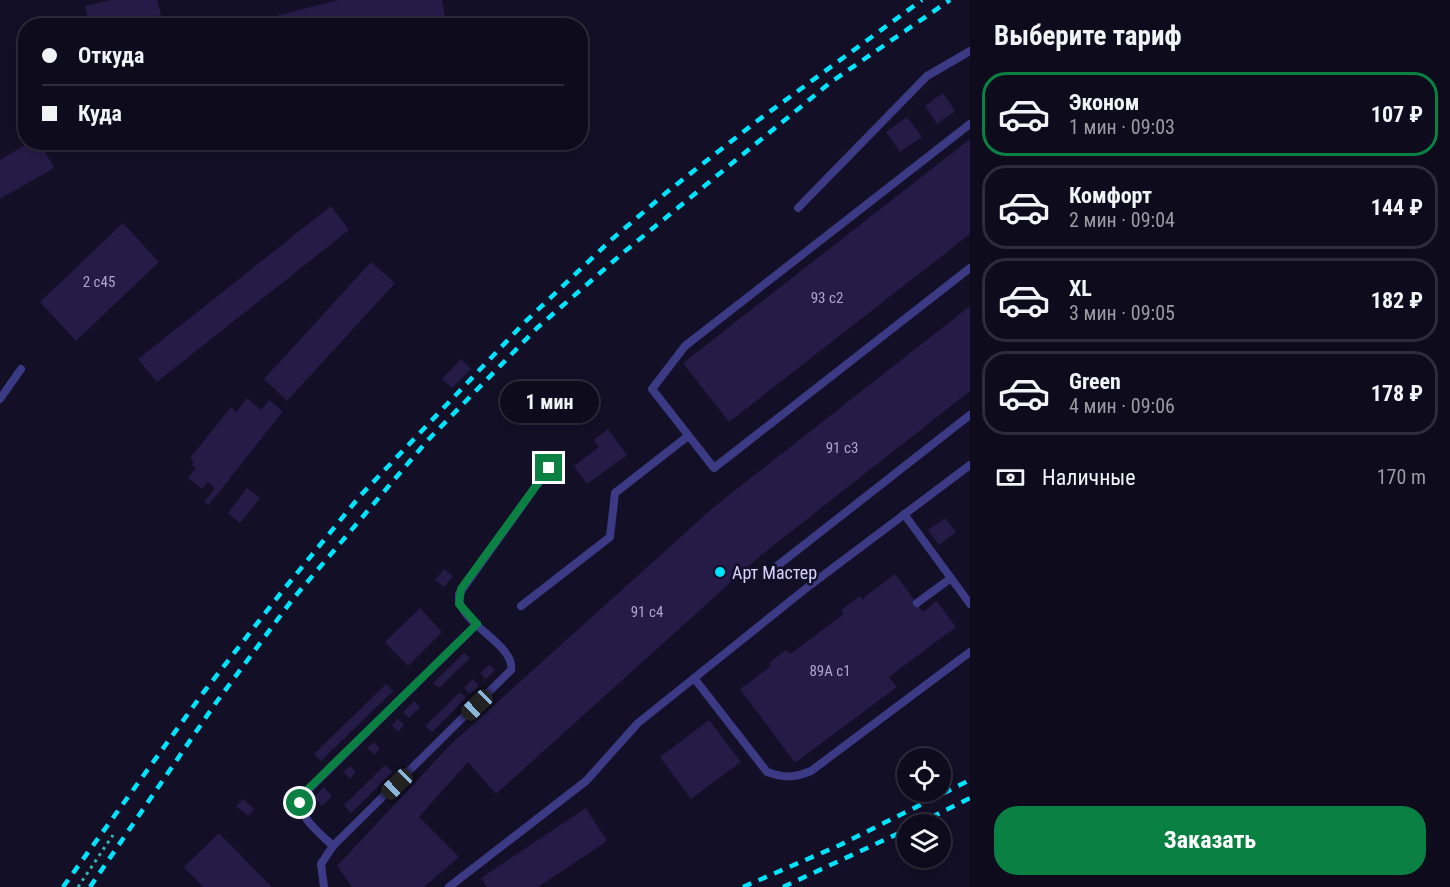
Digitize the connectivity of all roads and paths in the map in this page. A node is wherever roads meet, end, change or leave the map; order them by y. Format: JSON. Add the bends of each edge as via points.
{"nodes":[{"id":1,"x":970,"y":51,"type":"edge"},
{"id":2,"x":970,"y":124,"type":"edge"},
{"id":3,"x":798,"y":208,"type":"dead end"},
{"id":4,"x":970,"y":268,"type":"edge"},
{"id":5,"x":21,"y":369,"type":"dead end"},
{"id":6,"x":0,"y":399,"type":"edge"},
{"id":7,"x":970,"y":415,"type":"edge"},
{"id":8,"x":688,"y":436,"type":"junction"},
{"id":9,"x":970,"y":465,"type":"edge"},
{"id":10,"x":549,"y":468,"type":"dead end"},
{"id":11,"x":904,"y":514,"type":"junction"},
{"id":12,"x":777,"y":566,"type":"dead end"},
{"id":13,"x":951,"y":578,"type":"junction"},
{"id":14,"x":917,"y":603,"type":"dead end"},
{"id":15,"x":970,"y":604,"type":"edge"},
{"id":16,"x":520,"y":606,"type":"dead end"},
{"id":17,"x":477,"y":624,"type":"junction"},
{"id":18,"x":970,"y":652,"type":"edge"},
{"id":19,"x":694,"y":678,"type":"junction"},
{"id":20,"x":113,"y":835,"type":"dead end"},
{"id":21,"x":333,"y":846,"type":"junction"},
{"id":22,"x":78,"y":887,"type":"edge"},
{"id":23,"x":324,"y":887,"type":"edge"},
{"id":24,"x":449,"y":887,"type":"edge"}],
"edges":[{"from":1,"to":3,"type":"lane","via":[[927,76]]},
{"from":2,"to":8,"type":"lane","via":[[686,346],[652,389]]},
{"from":4,"to":8,"type":"lane","via":[[714,468]]},
{"from":5,"to":6,"type":"lane"},
{"from":7,"to":12,"type":"lane"},
{"from":8,"to":16,"type":"lane","via":[[615,493],[610,537]]},
{"from":9,"to":11,"type":"lane"},
{"from":10,"to":17,"type":"lane","via":[[461,589],[459,604]]},
{"from":11,"to":13,"type":"lane"},
{"from":11,"to":19,"type":"lane"},
{"from":13,"to":14,"type":"lane"},
{"from":13,"to":15,"type":"lane"},
{"from":17,"to":21,"type":"lane","via":[[302,796],[303,816]]},
{"from":17,"to":21,"type":"lane","via":[[509,658],[509,674]]},
{"from":18,"to":19,"type":"lane","via":[[811,771],[795,777],[767,772]]},
{"from":19,"to":24,"type":"lane","via":[[638,723],[586,781]]},
{"from":20,"to":22,"type":"path"},
{"from":21,"to":23,"type":"lane","via":[[321,864]]}]}
